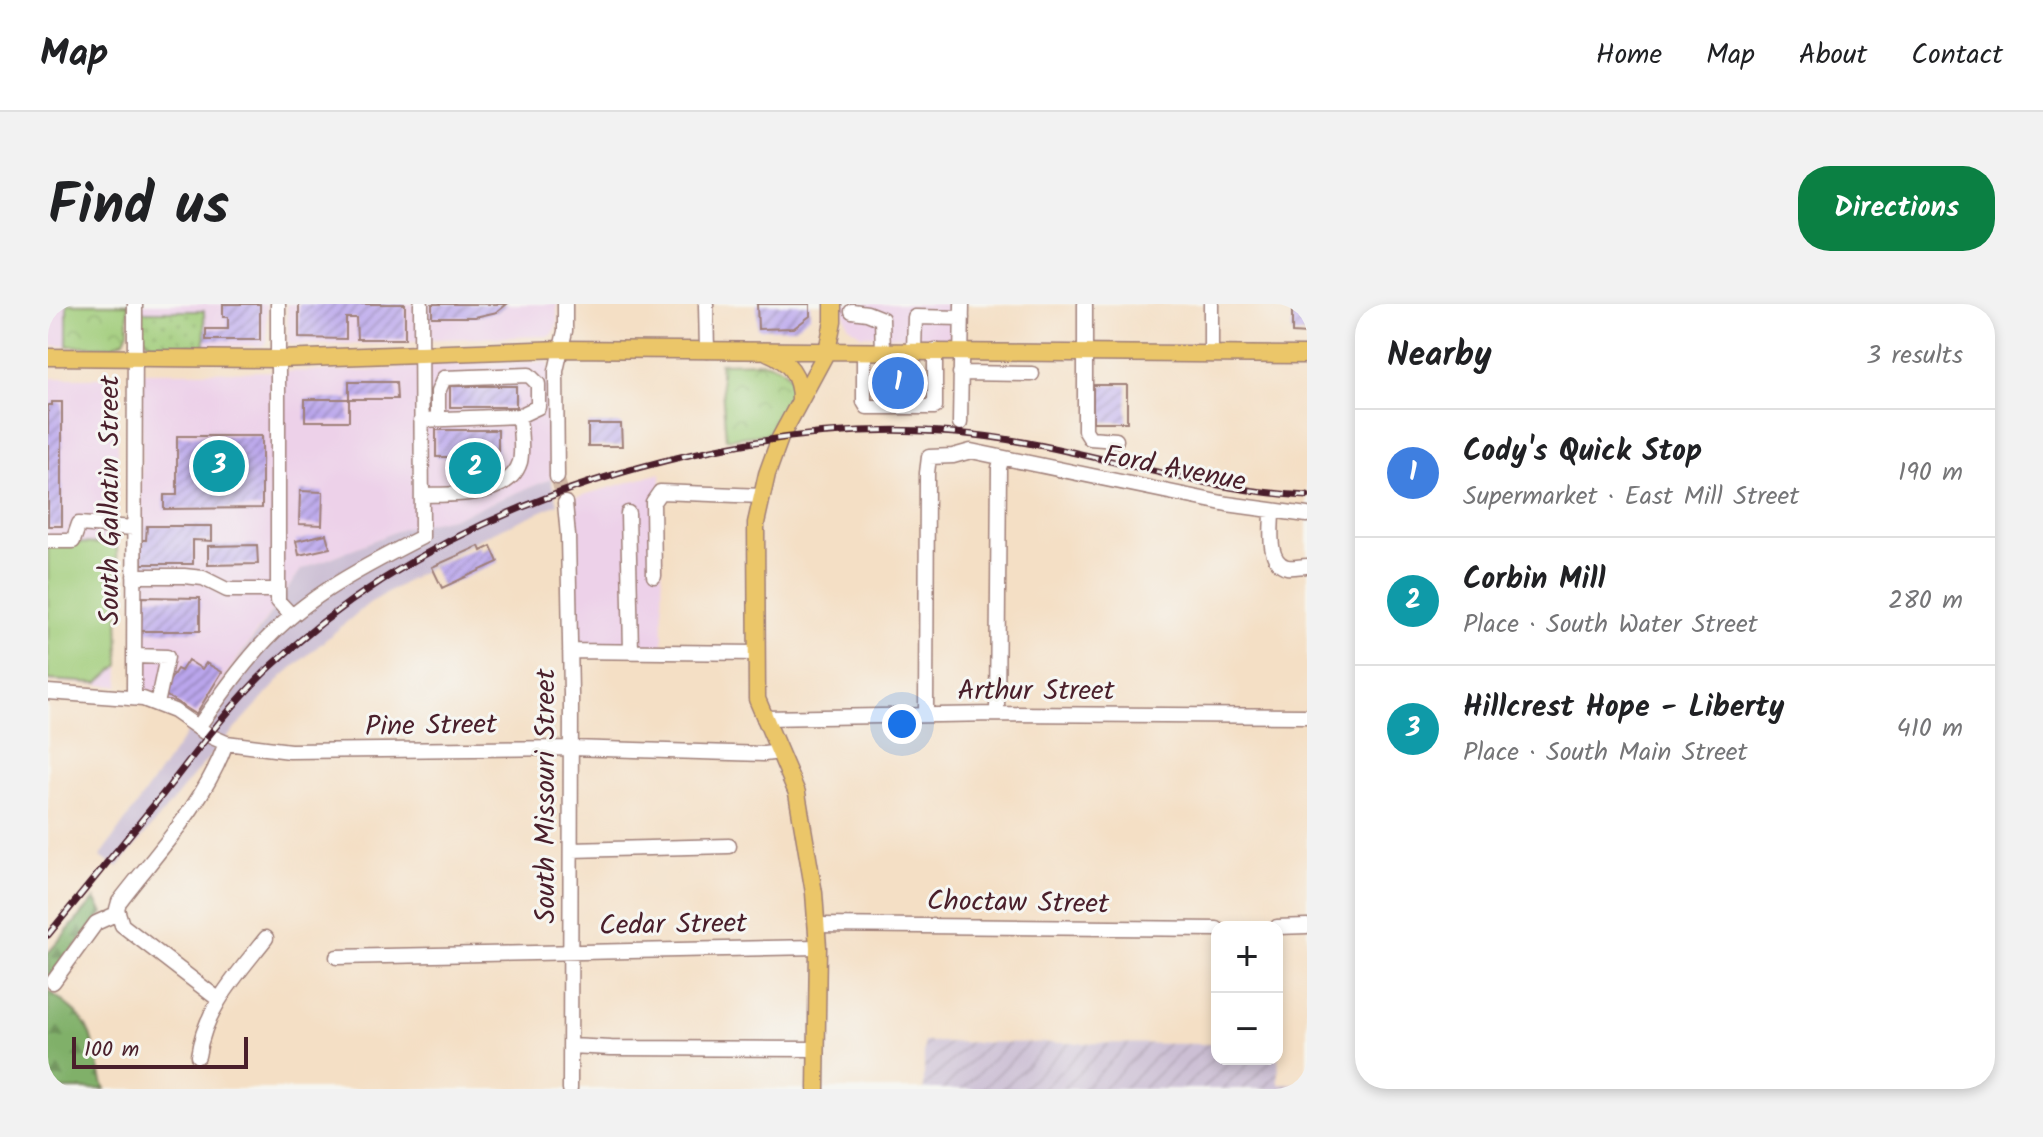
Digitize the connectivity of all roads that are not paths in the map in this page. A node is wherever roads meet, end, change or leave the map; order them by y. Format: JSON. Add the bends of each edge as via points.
{"nodes":[{"id":1,"x":135,"y":304,"type":"edge"},
{"id":2,"x":278,"y":304,"type":"edge"},
{"id":3,"x":421,"y":304,"type":"edge"},
{"id":4,"x":565,"y":304,"type":"edge"},
{"id":5,"x":706,"y":304,"type":"edge"},
{"id":6,"x":833,"y":304,"type":"edge"},
{"id":7,"x":1085,"y":304,"type":"edge"},
{"id":8,"x":1211,"y":304,"type":"edge"},
{"id":9,"x":852,"y":311,"type":"dead end"},
{"id":10,"x":962,"y":311,"type":"edge"},
{"id":11,"x":562,"y":349,"type":"junction"},
{"id":12,"x":520,"y":350,"type":"junction"},
{"id":13,"x":914,"y":350,"type":"junction"},
{"id":14,"x":935,"y":350,"type":"junction"},
{"id":15,"x":961,"y":350,"type":"junction"},
{"id":16,"x":463,"y":351,"type":"junction"},
{"id":17,"x":707,"y":351,"type":"junction"},
{"id":18,"x":765,"y":351,"type":"junction"},
{"id":19,"x":827,"y":351,"type":"junction"},
{"id":20,"x":864,"y":351,"type":"junction"},
{"id":21,"x":883,"y":351,"type":"junction"},
{"id":22,"x":985,"y":351,"type":"junction"},
{"id":23,"x":1016,"y":351,"type":"junction"},
{"id":24,"x":1085,"y":352,"type":"junction"},
{"id":25,"x":1211,"y":353,"type":"junction"},
{"id":26,"x":421,"y":354,"type":"junction"},
{"id":27,"x":1307,"y":355,"type":"edge"},
{"id":28,"x":48,"y":357,"type":"edge"},
{"id":29,"x":135,"y":358,"type":"junction"},
{"id":30,"x":278,"y":359,"type":"junction"},
{"id":31,"x":960,"y":373,"type":"junction"},
{"id":32,"x":985,"y":373,"type":"junction"},
{"id":33,"x":1016,"y":373,"type":"junction"},
{"id":34,"x":1032,"y":374,"type":"dead end"},
{"id":35,"x":520,"y":376,"type":"junction"},
{"id":36,"x":463,"y":378,"type":"junction"},
{"id":37,"x":800,"y":400,"type":"junction"},
{"id":38,"x":935,"y":407,"type":"junction"},
{"id":39,"x":519,"y":416,"type":"junction"},
{"id":40,"x":438,"y":419,"type":"junction"},
{"id":41,"x":421,"y":420,"type":"junction"},
{"id":42,"x":1116,"y":440,"type":"dead end"},
{"id":43,"x":1002,"y":458,"type":"junction"},
{"id":44,"x":557,"y":477,"type":"tunnel mouth"},
{"id":45,"x":422,"y":495,"type":"junction"},
{"id":46,"x":762,"y":496,"type":"junction"},
{"id":47,"x":565,"y":503,"type":"tunnel mouth"},
{"id":48,"x":1272,"y":512,"type":"junction"},
{"id":49,"x":628,"y":513,"type":"dead end"},
{"id":50,"x":1307,"y":515,"type":"edge"},
{"id":51,"x":134,"y":528,"type":"junction"},
{"id":52,"x":48,"y":541,"type":"edge"},
{"id":53,"x":1307,"y":566,"type":"edge"},
{"id":54,"x":134,"y":576,"type":"junction"},
{"id":55,"x":654,"y":576,"type":"dead end"},
{"id":56,"x":278,"y":596,"type":"junction"},
{"id":57,"x":292,"y":616,"type":"junction"},
{"id":58,"x":570,"y":651,"type":"junction"},
{"id":59,"x":631,"y":651,"type":"junction"},
{"id":60,"x":757,"y":653,"type":"junction"},
{"id":61,"x":134,"y":656,"type":"junction"},
{"id":62,"x":48,"y":692,"type":"edge"},
{"id":63,"x":134,"y":697,"type":"junction"},
{"id":64,"x":157,"y":704,"type":"junction"},
{"id":65,"x":997,"y":714,"type":"junction"},
{"id":66,"x":926,"y":715,"type":"junction"},
{"id":67,"x":1307,"y":716,"type":"edge"},
{"id":68,"x":764,"y":718,"type":"junction"},
{"id":69,"x":198,"y":727,"type":"junction"},
{"id":70,"x":226,"y":743,"type":"junction"},
{"id":71,"x":571,"y":748,"type":"junction"},
{"id":72,"x":780,"y":752,"type":"junction"},
{"id":73,"x":729,"y":846,"type":"dead end"},
{"id":74,"x":571,"y":850,"type":"junction"},
{"id":75,"x":118,"y":913,"type":"junction"},
{"id":76,"x":817,"y":925,"type":"junction"},
{"id":77,"x":1307,"y":926,"type":"edge"},
{"id":78,"x":1283,"y":927,"type":"edge"},
{"id":79,"x":1211,"y":929,"type":"edge"},
{"id":80,"x":266,"y":938,"type":"dead end"},
{"id":81,"x":818,"y":947,"type":"junction"},
{"id":82,"x":571,"y":950,"type":"junction"},
{"id":83,"x":337,"y":957,"type":"dead end"},
{"id":84,"x":53,"y":982,"type":"dead end"},
{"id":85,"x":218,"y":999,"type":"junction"},
{"id":86,"x":570,"y":1046,"type":"junction"},
{"id":87,"x":817,"y":1049,"type":"junction"},
{"id":88,"x":198,"y":1056,"type":"dead end"},
{"id":89,"x":570,"y":1089,"type":"edge"},
{"id":90,"x":816,"y":1089,"type":"edge"}],
"edges":[{"from":1,"to":29,"type":"street","name":"South Gallatin Street"},
{"from":2,"to":30,"type":"street"},
{"from":3,"to":26,"type":"street"},
{"from":4,"to":11,"type":"street"},
{"from":5,"to":17,"type":"street"},
{"from":6,"to":19,"type":"main road"},
{"from":7,"to":24,"type":"street"},
{"from":8,"to":25,"type":"street"},
{"from":9,"to":21,"type":"street","via":[[882,319]]},
{"from":10,"to":13,"type":"street","via":[[915,317]]},
{"from":10,"to":15,"type":"street"},
{"from":11,"to":12,"type":"main road"},
{"from":11,"to":17,"type":"main road"},
{"from":11,"to":44,"type":"street","via":[[556,371]]},
{"from":12,"to":16,"type":"main road"},
{"from":12,"to":35,"type":"street"},
{"from":13,"to":14,"type":"main road"},
{"from":13,"to":21,"type":"main road"},
{"from":14,"to":15,"type":"main road"},
{"from":14,"to":38,"type":"street"},
{"from":15,"to":22,"type":"main road"},
{"from":15,"to":31,"type":"street"},
{"from":16,"to":26,"type":"main road"},
{"from":16,"to":36,"type":"street"},
{"from":17,"to":18,"type":"main road"},
{"from":18,"to":19,"type":"main road"},
{"from":18,"to":37,"type":"main road","via":[[792,369]]},
{"from":19,"to":20,"type":"main road"},
{"from":19,"to":37,"type":"main road"},
{"from":20,"to":21,"type":"main road"},
{"from":20,"to":38,"type":"street","via":[[867,407]]},
{"from":22,"to":23,"type":"main road"},
{"from":22,"to":32,"type":"street"},
{"from":23,"to":24,"type":"main road"},
{"from":23,"to":33,"type":"street"},
{"from":24,"to":25,"type":"main road"},
{"from":24,"to":42,"type":"street","via":[[1085,430],[1090,438]]},
{"from":25,"to":27,"type":"main road"},
{"from":26,"to":30,"type":"main road"},
{"from":26,"to":41,"type":"street"},
{"from":28,"to":29,"type":"main road"},
{"from":29,"to":30,"type":"main road"},
{"from":29,"to":51,"type":"street","name":"South Gallatin Street"},
{"from":30,"to":56,"type":"street"},
{"from":31,"to":32,"type":"street"},
{"from":31,"to":38,"type":"street","via":[[960,415]]},
{"from":32,"to":33,"type":"street"},
{"from":33,"to":34,"type":"street"},
{"from":35,"to":36,"type":"street"},
{"from":35,"to":39,"type":"street","via":[[529,375],[538,384],[538,407]]},
{"from":36,"to":40,"type":"street","via":[[444,378]]},
{"from":37,"to":46,"type":"main road","via":[[780,438]]},
{"from":39,"to":40,"type":"street"},
{"from":39,"to":45,"type":"street","via":[[520,462],[509,478],[479,493]]},
{"from":40,"to":41,"type":"street"},
{"from":41,"to":45,"type":"street"},
{"from":43,"to":48,"type":"street","name":"Ford Avenue"},
{"from":43,"to":65,"type":"street"},
{"from":43,"to":66,"type":"street","name":"Ford Avenue","via":[[971,451],[929,457]]},
{"from":45,"to":57,"type":"street","via":[[422,537],[332,585]]},
{"from":46,"to":55,"type":"street","via":[[660,492],[653,502]]},
{"from":46,"to":60,"type":"main road","via":[[756,523]]},
{"from":47,"to":58,"type":"street","name":"South Missouri Street"},
{"from":48,"to":50,"type":"street","name":"Ford Avenue"},
{"from":48,"to":53,"type":"street","via":[[1278,562]]},
{"from":49,"to":59,"type":"street"},
{"from":51,"to":52,"type":"street","via":[[79,524],[73,541]]},
{"from":51,"to":54,"type":"street","name":"South Gallatin Street"},
{"from":54,"to":56,"type":"street","via":[[203,578],[227,590]]},
{"from":54,"to":61,"type":"street","name":"South Gallatin Street"},
{"from":56,"to":57,"type":"street"},
{"from":57,"to":69,"type":"street","via":[[251,656]]},
{"from":58,"to":59,"type":"street"},
{"from":58,"to":71,"type":"street","name":"South Missouri Street"},
{"from":59,"to":60,"type":"street"},
{"from":60,"to":68,"type":"main road","via":[[757,699]]},
{"from":61,"to":63,"type":"street","name":"South Gallatin Street"},
{"from":61,"to":64,"type":"street","via":[[167,657]]},
{"from":62,"to":63,"type":"street"},
{"from":63,"to":64,"type":"street"},
{"from":64,"to":69,"type":"street"},
{"from":65,"to":66,"type":"street","name":"Arthur Street"},
{"from":65,"to":67,"type":"street","name":"Arthur Street"},
{"from":66,"to":68,"type":"street","name":"Arthur Street"},
{"from":68,"to":72,"type":"main road"},
{"from":69,"to":70,"type":"street"},
{"from":70,"to":71,"type":"street","name":"Pine Street","via":[[290,751]]},
{"from":70,"to":75,"type":"street","via":[[193,808],[119,902]]},
{"from":71,"to":72,"type":"street","name":"Pine Street"},
{"from":71,"to":74,"type":"street","name":"South Missouri Street"},
{"from":72,"to":76,"type":"main road","via":[[801,810]]},
{"from":73,"to":74,"type":"street"},
{"from":74,"to":82,"type":"street","name":"South Missouri Street"},
{"from":75,"to":84,"type":"street","via":[[96,923]]},
{"from":75,"to":85,"type":"street","via":[[122,925]]},
{"from":76,"to":79,"type":"street","name":"Choctaw Street"},
{"from":76,"to":81,"type":"main road"},
{"from":77,"to":78,"type":"street"},
{"from":80,"to":85,"type":"street"},
{"from":81,"to":82,"type":"street","name":"Cedar Street"},
{"from":81,"to":87,"type":"main road"},
{"from":82,"to":83,"type":"street","name":"Cedar Street"},
{"from":82,"to":86,"type":"street","name":"South Missouri Street"},
{"from":85,"to":88,"type":"street","via":[[201,1035]]},
{"from":86,"to":87,"type":"street"},
{"from":86,"to":89,"type":"street","name":"South Missouri Street"},
{"from":87,"to":90,"type":"main road"}]}
